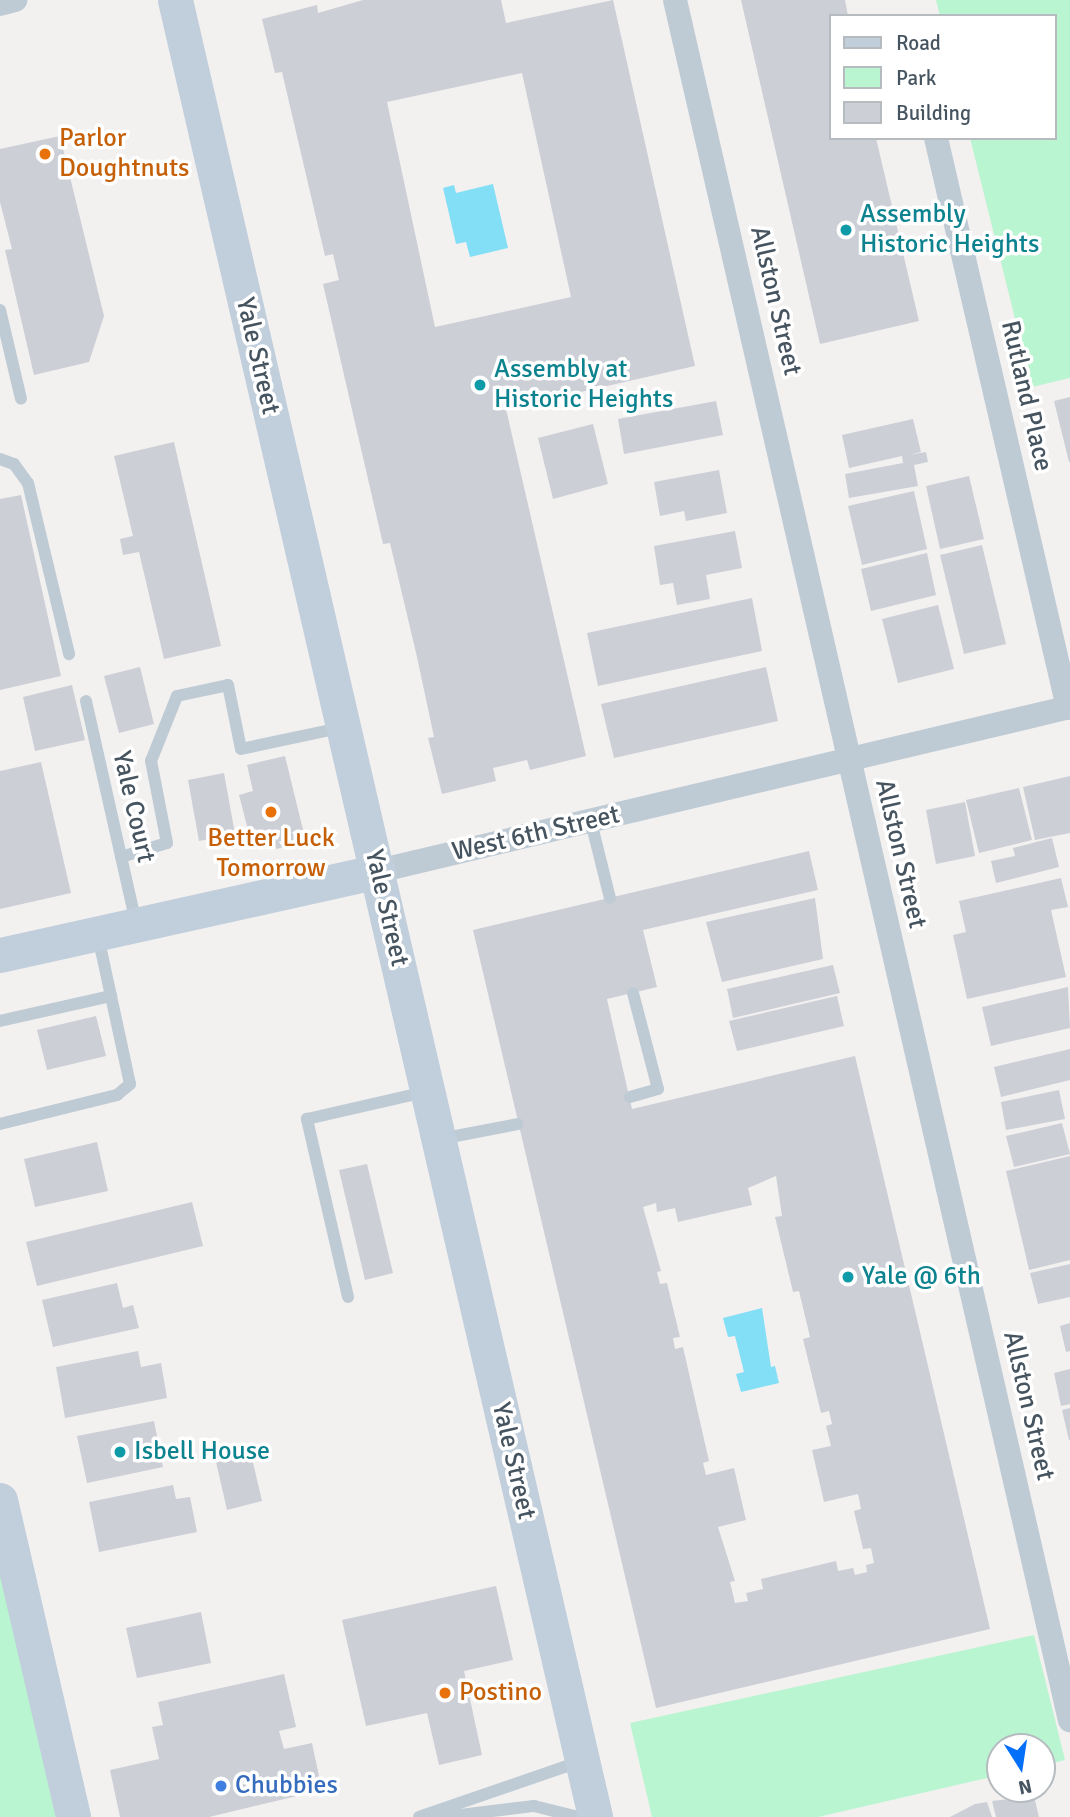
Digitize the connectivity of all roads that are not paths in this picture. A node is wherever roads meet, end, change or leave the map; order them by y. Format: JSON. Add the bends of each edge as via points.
{"nodes":[{"id":1,"x":15,"y":0,"type":"edge"},
{"id":2,"x":175,"y":0,"type":"edge"},
{"id":3,"x":675,"y":0,"type":"edge"},
{"id":4,"x":0,"y":4,"type":"edge"},
{"id":5,"x":936,"y":140,"type":"edge"},
{"id":6,"x":0,"y":310,"type":"edge"},
{"id":7,"x":20,"y":399,"type":"dead end"},
{"id":8,"x":0,"y":459,"type":"edge"},
{"id":9,"x":69,"y":654,"type":"dead end"},
{"id":10,"x":86,"y":701,"type":"dead end"},
{"id":11,"x":1069,"y":707,"type":"edge"},
{"id":12,"x":344,"y":727,"type":"junction"},
{"id":13,"x":847,"y":759,"type":"junction"},
{"id":14,"x":591,"y":822,"type":"junction"},
{"id":15,"x":121,"y":857,"type":"junction"},
{"id":16,"x":378,"y":871,"type":"junction"},
{"id":17,"x":610,"y":898,"type":"dead end"},
{"id":18,"x":136,"y":924,"type":"junction"},
{"id":19,"x":97,"y":932,"type":"junction"},
{"id":20,"x":0,"y":955,"type":"edge"},
{"id":21,"x":633,"y":993,"type":"dead end"},
{"id":22,"x":111,"y":996,"type":"junction"},
{"id":23,"x":0,"y":1021,"type":"edge"},
{"id":24,"x":428,"y":1091,"type":"junction"},
{"id":25,"x":630,"y":1097,"type":"dead end"},
{"id":26,"x":0,"y":1124,"type":"edge"},
{"id":27,"x":518,"y":1124,"type":"dead end"},
{"id":28,"x":439,"y":1139,"type":"junction"},
{"id":29,"x":348,"y":1297,"type":"dead end"},
{"id":30,"x":0,"y":1500,"type":"edge"},
{"id":31,"x":1070,"y":1720,"type":"edge"},
{"id":32,"x":582,"y":1761,"type":"junction"},
{"id":33,"x":73,"y":1817,"type":"edge"},
{"id":34,"x":419,"y":1817,"type":"edge"},
{"id":35,"x":444,"y":1817,"type":"edge"},
{"id":36,"x":578,"y":1817,"type":"edge"},
{"id":37,"x":595,"y":1817,"type":"edge"}],
"edges":[{"from":1,"to":4,"type":"street"},
{"from":2,"to":12,"type":"main road","name":"Yale Street"},
{"from":3,"to":13,"type":"street","name":"Allston Street"},
{"from":5,"to":11,"type":"street","name":"Rutland Place"},
{"from":6,"to":7,"type":"lane"},
{"from":8,"to":9,"type":"lane","via":[[14,464],[28,483]]},
{"from":10,"to":15,"type":"lane","name":"Yale Court"},
{"from":11,"to":13,"type":"street","name":"West 6th Street"},
{"from":12,"to":15,"type":"lane","via":[[241,749],[228,685],[177,696],[151,761],[167,844]]},
{"from":12,"to":16,"type":"main road","name":"Yale Street"},
{"from":13,"to":14,"type":"street","name":"West 6th Street"},
{"from":13,"to":31,"type":"street","name":"Allston Street"},
{"from":14,"to":16,"type":"street","name":"West 6th Street"},
{"from":14,"to":17,"type":"lane"},
{"from":15,"to":18,"type":"lane","name":"Yale Court"},
{"from":16,"to":18,"type":"main road","name":"West 6th Street"},
{"from":16,"to":24,"type":"main road","name":"Yale Street"},
{"from":18,"to":19,"type":"main road","name":"West 6th Street"},
{"from":19,"to":20,"type":"main road","name":"West 6th Street"},
{"from":19,"to":22,"type":"lane"},
{"from":21,"to":25,"type":"lane","via":[[658,1089]]},
{"from":22,"to":23,"type":"lane"},
{"from":22,"to":26,"type":"lane","via":[[130,1084],[117,1095]]},
{"from":24,"to":28,"type":"main road","name":"Yale Street"},
{"from":24,"to":29,"type":"lane","via":[[307,1119]]},
{"from":27,"to":28,"type":"lane"},
{"from":28,"to":32,"type":"main road","name":"Yale Street"},
{"from":30,"to":33,"type":"main road"},
{"from":32,"to":34,"type":"lane"},
{"from":32,"to":37,"type":"main road","name":"Yale Street"},
{"from":35,"to":36,"type":"lane","via":[[534,1806]]}]}
